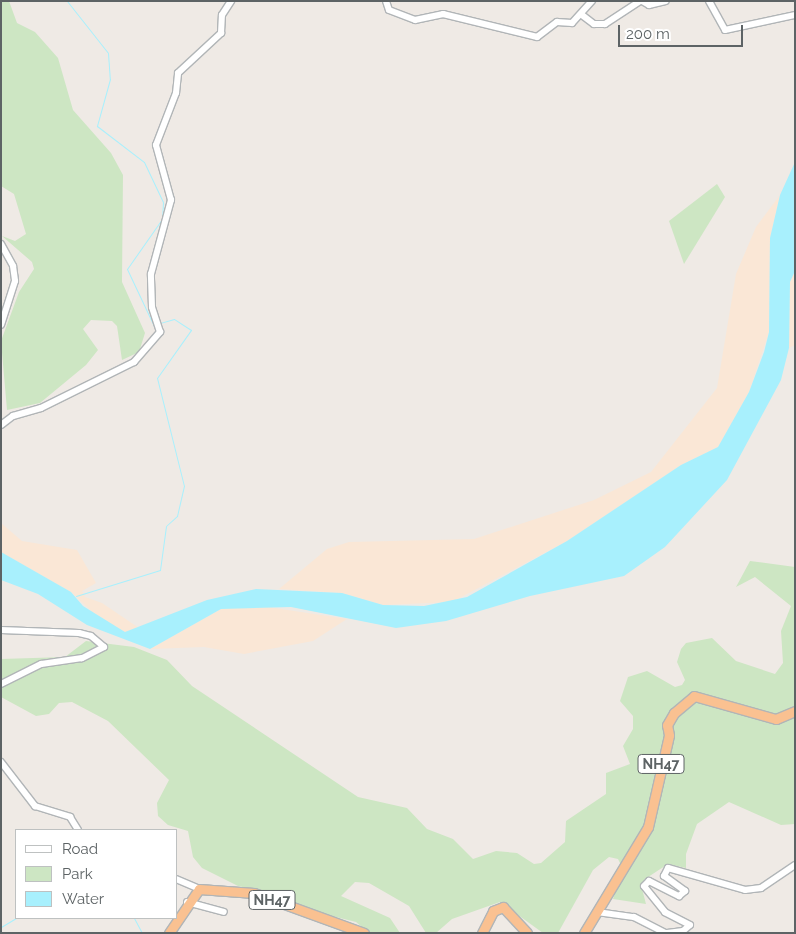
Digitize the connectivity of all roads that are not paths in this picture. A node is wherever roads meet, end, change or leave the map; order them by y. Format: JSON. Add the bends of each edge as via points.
{"nodes":[{"id":1,"x":231,"y":1,"type":"edge"},
{"id":2,"x":386,"y":1,"type":"edge"},
{"id":3,"x":592,"y":1,"type":"edge"},
{"id":4,"x":666,"y":1,"type":"edge"},
{"id":5,"x":709,"y":1,"type":"edge"},
{"id":6,"x":637,"y":2,"type":"edge"},
{"id":7,"x":582,"y":15,"type":"junction"},
{"id":8,"x":795,"y":15,"type":"edge"},
{"id":9,"x":1,"y":244,"type":"edge"},
{"id":10,"x":1,"y":325,"type":"edge"},
{"id":11,"x":1,"y":425,"type":"edge"},
{"id":12,"x":1,"y":630,"type":"edge"},
{"id":13,"x":1,"y":684,"type":"edge"},
{"id":14,"x":795,"y":711,"type":"edge"},
{"id":15,"x":1,"y":762,"type":"edge"},
{"id":16,"x":77,"y":829,"type":"edge"},
{"id":17,"x":795,"y":865,"type":"edge"},
{"id":18,"x":178,"y":880,"type":"edge"},
{"id":19,"x":199,"y":889,"type":"junction"},
{"id":20,"x":185,"y":904,"type":"junction"},
{"id":21,"x":224,"y":912,"type":"dead end"},
{"id":22,"x":596,"y":912,"type":"junction"},
{"id":23,"x":178,"y":917,"type":"edge"},
{"id":24,"x":177,"y":919,"type":"edge"},
{"id":25,"x":169,"y":933,"type":"edge"},
{"id":26,"x":364,"y":933,"type":"edge"},
{"id":27,"x":482,"y":933,"type":"edge"},
{"id":28,"x":527,"y":933,"type":"edge"},
{"id":29,"x":584,"y":933,"type":"edge"},
{"id":30,"x":667,"y":933,"type":"edge"}],
"edges":[{"from":1,"to":11,"type":"street","via":[[222,15],[221,33],[178,72],[176,93],[156,145],[171,200],[151,274],[152,307],[160,332],[134,362],[41,408],[12,416]]},
{"from":2,"to":7,"type":"street","via":[[390,10],[415,20],[443,14],[537,37],[557,22],[572,23]]},
{"from":3,"to":7,"type":"street"},
{"from":4,"to":6,"type":"street","via":[[649,5]]},
{"from":5,"to":8,"type":"street","via":[[725,30]]},
{"from":6,"to":7,"type":"street","via":[[606,24],[594,24]]},
{"from":9,"to":10,"type":"street","via":[[13,266],[15,281]]},
{"from":12,"to":13,"type":"street","via":[[79,633],[91,636],[104,647],[82,658],[41,664]]},
{"from":14,"to":22,"type":"highway","number":"NH47","via":[[776,719],[703,697],[688,698],[669,719],[648,827]]},
{"from":15,"to":16,"type":"street","via":[[35,806],[70,817]]},
{"from":17,"to":30,"type":"street","via":[[761,888],[746,890],[668,868],[664,876],[685,891],[679,896],[649,880],[644,886],[665,912],[690,925],[683,932]]},
{"from":18,"to":19,"type":"street"},
{"from":19,"to":20,"type":"highway"},
{"from":19,"to":26,"type":"highway","number":"NH47","via":[[254,893]]},
{"from":20,"to":21,"type":"street"},
{"from":20,"to":23,"type":"highway"},
{"from":22,"to":29,"type":"highway","number":"NH47"},
{"from":22,"to":30,"type":"street","via":[[634,917]]},
{"from":24,"to":25,"type":"highway"},
{"from":27,"to":28,"type":"highway","via":[[493,911],[503,907]]}]}
